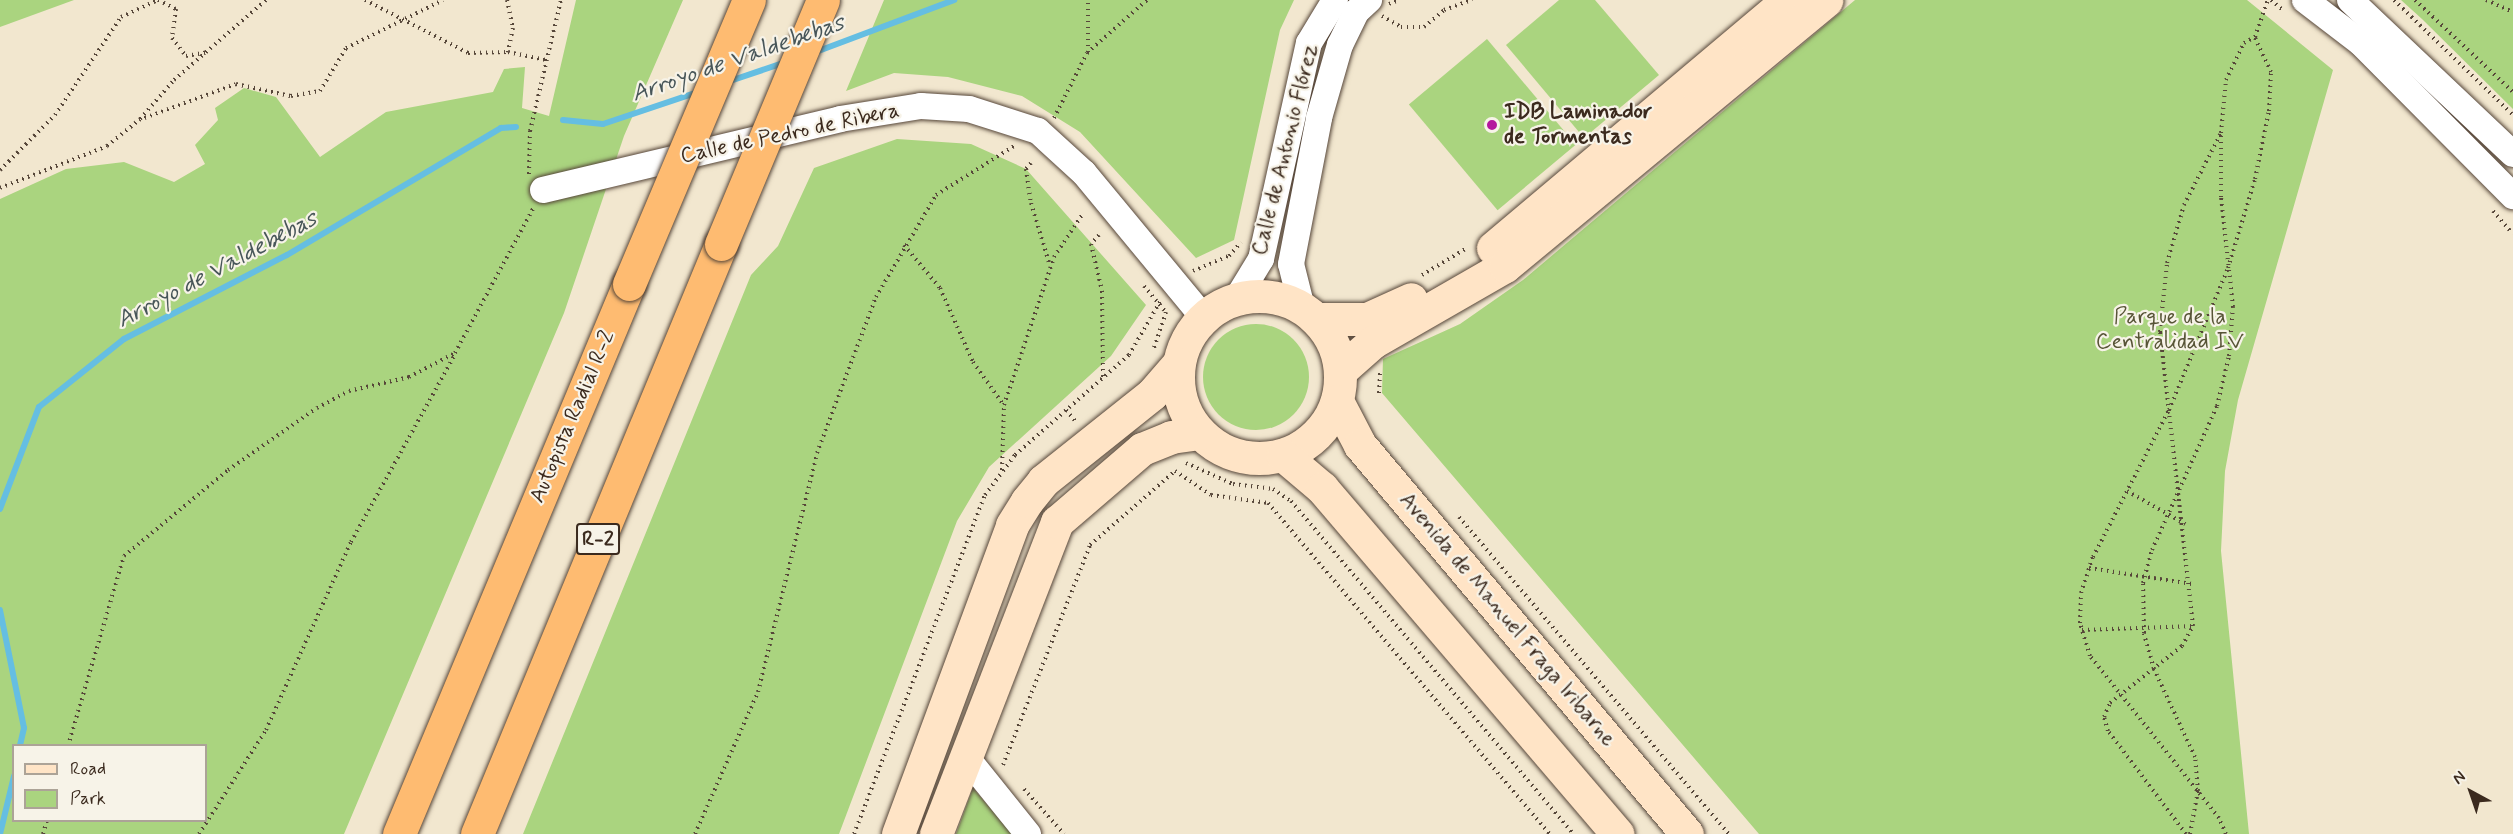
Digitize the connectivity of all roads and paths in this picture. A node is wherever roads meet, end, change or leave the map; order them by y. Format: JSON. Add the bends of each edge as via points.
{"nodes":[{"id":1,"x":266,"y":0,"type":"edge"},
{"id":2,"x":365,"y":0,"type":"edge"},
{"id":3,"x":443,"y":0,"type":"edge"},
{"id":4,"x":507,"y":0,"type":"edge"},
{"id":5,"x":561,"y":0,"type":"edge"},
{"id":6,"x":749,"y":0,"type":"edge"},
{"id":7,"x":823,"y":0,"type":"edge"},
{"id":8,"x":1088,"y":0,"type":"edge"},
{"id":9,"x":1147,"y":0,"type":"edge"},
{"id":10,"x":1335,"y":0,"type":"edge"},
{"id":11,"x":1370,"y":0,"type":"edge"},
{"id":12,"x":1399,"y":0,"type":"edge"},
{"id":13,"x":1472,"y":0,"type":"edge"},
{"id":14,"x":1787,"y":0,"type":"edge"},
{"id":15,"x":1826,"y":0,"type":"edge"},
{"id":16,"x":2268,"y":0,"type":"edge"},
{"id":17,"x":2305,"y":0,"type":"edge"},
{"id":18,"x":2350,"y":0,"type":"edge"},
{"id":19,"x":2394,"y":0,"type":"edge"},
{"id":20,"x":2415,"y":0,"type":"edge"},
{"id":21,"x":2486,"y":0,"type":"edge"},
{"id":22,"x":2513,"y":12,"type":"edge"},
{"id":23,"x":407,"y":20,"type":"junction"},
{"id":24,"x":2255,"y":37,"type":"junction"},
{"id":25,"x":209,"y":51,"type":"junction"},
{"id":26,"x":508,"y":52,"type":"junction"},
{"id":27,"x":1088,"y":52,"type":"junction"},
{"id":28,"x":547,"y":60,"type":"junction"},
{"id":29,"x":2513,"y":92,"type":"edge"},
{"id":30,"x":2513,"y":115,"type":"edge"},
{"id":31,"x":139,"y":120,"type":"junction"},
{"id":32,"x":1038,"y":131,"type":"junction"},
{"id":33,"x":2221,"y":134,"type":"junction"},
{"id":34,"x":2513,"y":154,"type":"edge"},
{"id":35,"x":1031,"y":163,"type":"dead end"},
{"id":36,"x":0,"y":170,"type":"edge"},
{"id":37,"x":0,"y":188,"type":"edge"},
{"id":38,"x":543,"y":190,"type":"junction"},
{"id":39,"x":2513,"y":196,"type":"edge"},
{"id":40,"x":1082,"y":215,"type":"dead end"},
{"id":41,"x":1245,"y":229,"type":"dead end"},
{"id":42,"x":1099,"y":236,"type":"dead end"},
{"id":43,"x":1475,"y":243,"type":"dead end"},
{"id":44,"x":904,"y":245,"type":"junction"},
{"id":45,"x":1198,"y":266,"type":"dead end"},
{"id":46,"x":1050,"y":267,"type":"junction"},
{"id":47,"x":2228,"y":268,"type":"junction"},
{"id":48,"x":1418,"y":278,"type":"dead end"},
{"id":49,"x":1144,"y":286,"type":"dead end"},
{"id":50,"x":1236,"y":300,"type":"junction"},
{"id":51,"x":1309,"y":314,"type":"junction"},
{"id":52,"x":1204,"y":318,"type":"junction"},
{"id":53,"x":455,"y":353,"type":"junction"},
{"id":54,"x":1162,"y":364,"type":"junction"},
{"id":55,"x":1103,"y":378,"type":"dead end"},
{"id":56,"x":1339,"y":386,"type":"junction"},
{"id":57,"x":1004,"y":405,"type":"junction"},
{"id":58,"x":1066,"y":410,"type":"dead end"},
{"id":59,"x":2169,"y":410,"type":"junction"},
{"id":60,"x":1089,"y":418,"type":"dead end"},
{"id":61,"x":1200,"y":434,"type":"junction"},
{"id":62,"x":1283,"y":455,"type":"junction"},
{"id":63,"x":1183,"y":461,"type":"dead end"},
{"id":64,"x":1002,"y":471,"type":"dead end"},
{"id":65,"x":2180,"y":489,"type":"junction"},
{"id":66,"x":2127,"y":491,"type":"junction"},
{"id":67,"x":1455,"y":513,"type":"dead end"},
{"id":68,"x":2169,"y":515,"type":"junction"},
{"id":69,"x":2185,"y":524,"type":"junction"},
{"id":70,"x":2089,"y":568,"type":"junction"},
{"id":71,"x":2145,"y":577,"type":"junction"},
{"id":72,"x":2192,"y":584,"type":"junction"},
{"id":73,"x":2193,"y":626,"type":"junction"},
{"id":74,"x":2144,"y":628,"type":"junction"},
{"id":75,"x":2082,"y":630,"type":"junction"},
{"id":76,"x":2154,"y":669,"type":"junction"},
{"id":77,"x":2120,"y":695,"type":"junction"},
{"id":78,"x":69,"y":744,"type":"edge"},
{"id":79,"x":966,"y":757,"type":"junction"},
{"id":80,"x":1010,"y":773,"type":"dead end"},
{"id":81,"x":1018,"y":782,"type":"dead end"},
{"id":82,"x":2198,"y":791,"type":"junction"},
{"id":83,"x":207,"y":822,"type":"edge"},
{"id":84,"x":399,"y":834,"type":"edge"},
{"id":85,"x":477,"y":834,"type":"edge"},
{"id":86,"x":695,"y":834,"type":"edge"},
{"id":87,"x":898,"y":834,"type":"edge"},
{"id":88,"x":936,"y":834,"type":"edge"},
{"id":89,"x":1028,"y":834,"type":"edge"},
{"id":90,"x":1064,"y":834,"type":"edge"},
{"id":91,"x":1550,"y":834,"type":"edge"},
{"id":92,"x":1573,"y":834,"type":"edge"},
{"id":93,"x":1617,"y":834,"type":"edge"},
{"id":94,"x":1687,"y":834,"type":"edge"},
{"id":95,"x":1729,"y":834,"type":"edge"},
{"id":96,"x":2188,"y":834,"type":"edge"},
{"id":97,"x":2226,"y":834,"type":"edge"}],
"edges":[{"from":1,"to":25,"type":"path"},
{"from":2,"to":23,"type":"path"},
{"from":3,"to":23,"type":"path"},
{"from":4,"to":26,"type":"path","via":[[513,28]]},
{"from":5,"to":28,"type":"path"},
{"from":6,"to":84,"type":"highway","name":"Autopista Radial R-2","bridge":true},
{"from":7,"to":85,"type":"highway","number":"R-2","bridge":true},
{"from":8,"to":27,"type":"path"},
{"from":9,"to":27,"type":"path"},
{"from":10,"to":50,"type":"street","name":"Calle de Antonio Flórez","via":[[1309,43],[1266,241]]},
{"from":11,"to":51,"type":"street","name":"Calle de Antonio Flórez","via":[[1356,12],[1340,45],[1319,118],[1291,264]]},
{"from":12,"to":13,"type":"path","via":[[1376,12],[1401,27],[1424,27],[1444,10]]},
{"from":14,"to":51,"type":"street","via":[[1455,273],[1367,319]]},
{"from":15,"to":56,"type":"street","via":[[1505,266],[1373,342]]},
{"from":16,"to":24,"type":"path"},
{"from":17,"to":39,"type":"street","via":[[2361,43]]},
{"from":18,"to":34,"type":"street"},
{"from":19,"to":30,"type":"path"},
{"from":20,"to":29,"type":"path"},
{"from":21,"to":22,"type":"path"},
{"from":23,"to":26,"type":"path","via":[[468,53]]},
{"from":23,"to":31,"type":"path","via":[[346,48],[320,91],[291,96],[236,84],[188,106]]},
{"from":24,"to":33,"type":"path","via":[[2244,43],[2226,80]]},
{"from":24,"to":47,"type":"path","via":[[2271,72],[2268,111],[2255,179]]},
{"from":25,"to":31,"type":"path","via":[[174,80]]},
{"from":25,"to":36,"type":"path","via":[[186,56],[172,38],[176,9],[158,0],[121,17],[55,115]]},
{"from":26,"to":28,"type":"path"},
{"from":27,"to":32,"type":"path","via":[[1059,114]]},
{"from":28,"to":38,"type":"path","via":[[530,131],[529,179]]},
{"from":31,"to":37,"type":"path","via":[[107,146]]},
{"from":32,"to":38,"type":"street","name":"Calle de Pedro de Ribera","via":[[969,109],[921,106],[840,119]]},
{"from":32,"to":44,"type":"path","via":[[936,195]]},
{"from":32,"to":52,"type":"street","name":"Calle de Pedro de Ribera","via":[[1084,173]]},
{"from":33,"to":47,"type":"path"},
{"from":33,"to":59,"type":"path","via":[[2184,205],[2167,262],[2160,332]]},
{"from":35,"to":46,"type":"path","via":[[1026,169],[1031,203]]},
{"from":38,"to":53,"type":"path"},
{"from":40,"to":46,"type":"path","via":[[1063,238]]},
{"from":41,"to":45,"type":"path","via":[[1229,256]]},
{"from":42,"to":55,"type":"path","via":[[1091,244],[1102,291]]},
{"from":43,"to":48,"type":"path"},
{"from":44,"to":57,"type":"path","via":[[940,288],[973,362]]},
{"from":44,"to":86,"type":"path","via":[[848,363],[803,500],[758,692]]},
{"from":46,"to":57,"type":"path"},
{"from":47,"to":59,"type":"path"},
{"from":47,"to":65,"type":"path","via":[[2233,307],[2229,356],[2217,406]]},
{"from":49,"to":54,"type":"path","via":[[1166,312]]},
{"from":50,"to":51,"type":"street","via":[[1258,296]]},
{"from":50,"to":52,"type":"street"},
{"from":51,"to":56,"type":"street","via":[[1331,339]]},
{"from":52,"to":54,"type":"street"},
{"from":53,"to":78,"type":"path","via":[[410,377],[349,391],[317,408],[228,470],[124,556]]},
{"from":53,"to":83,"type":"path","via":[[351,542],[266,730]]},
{"from":54,"to":61,"type":"street"},
{"from":54,"to":87,"type":"street","via":[[1152,394],[1043,481],[1012,525]]},
{"from":56,"to":62,"type":"street","via":[[1325,425]]},
{"from":56,"to":94,"type":"street","name":"Avenida de Manuel Fraga Iribarne","via":[[1360,445]]},
{"from":57,"to":64,"type":"path"},
{"from":58,"to":60,"type":"path","via":[[1080,426]]},
{"from":59,"to":65,"type":"path"},
{"from":59,"to":66,"type":"path"},
{"from":61,"to":62,"type":"street","via":[[1238,456]]},
{"from":61,"to":79,"type":"street","via":[[1142,449],[1057,522]]},
{"from":62,"to":93,"type":"street","via":[[1322,488]]},
{"from":63,"to":92,"type":"path","via":[[1233,484],[1273,489],[1313,527]]},
{"from":65,"to":68,"type":"path"},
{"from":65,"to":69,"type":"path"},
{"from":66,"to":68,"type":"path"},
{"from":66,"to":70,"type":"path"},
{"from":67,"to":95,"type":"path"},
{"from":68,"to":69,"type":"path"},
{"from":68,"to":71,"type":"path"},
{"from":69,"to":72,"type":"path"},
{"from":70,"to":71,"type":"path"},
{"from":70,"to":75,"type":"path","via":[[2081,593]]},
{"from":71,"to":72,"type":"path"},
{"from":71,"to":74,"type":"path"},
{"from":72,"to":73,"type":"path"},
{"from":73,"to":74,"type":"path"},
{"from":73,"to":76,"type":"path","via":[[2182,646]]},
{"from":74,"to":75,"type":"path"},
{"from":74,"to":76,"type":"path"},
{"from":75,"to":77,"type":"path","via":[[2090,656]]},
{"from":76,"to":77,"type":"path"},
{"from":76,"to":82,"type":"path","via":[[2195,757]]},
{"from":77,"to":82,"type":"path"},
{"from":77,"to":96,"type":"path","via":[[2104,717],[2108,731]]},
{"from":79,"to":88,"type":"street"},
{"from":79,"to":89,"type":"street"},
{"from":80,"to":91,"type":"path","via":[[1002,764],[1010,741],[1090,545],[1175,471],[1211,495],[1268,503]]},
{"from":81,"to":90,"type":"path"},
{"from":82,"to":96,"type":"path"},
{"from":82,"to":97,"type":"path"}]}
